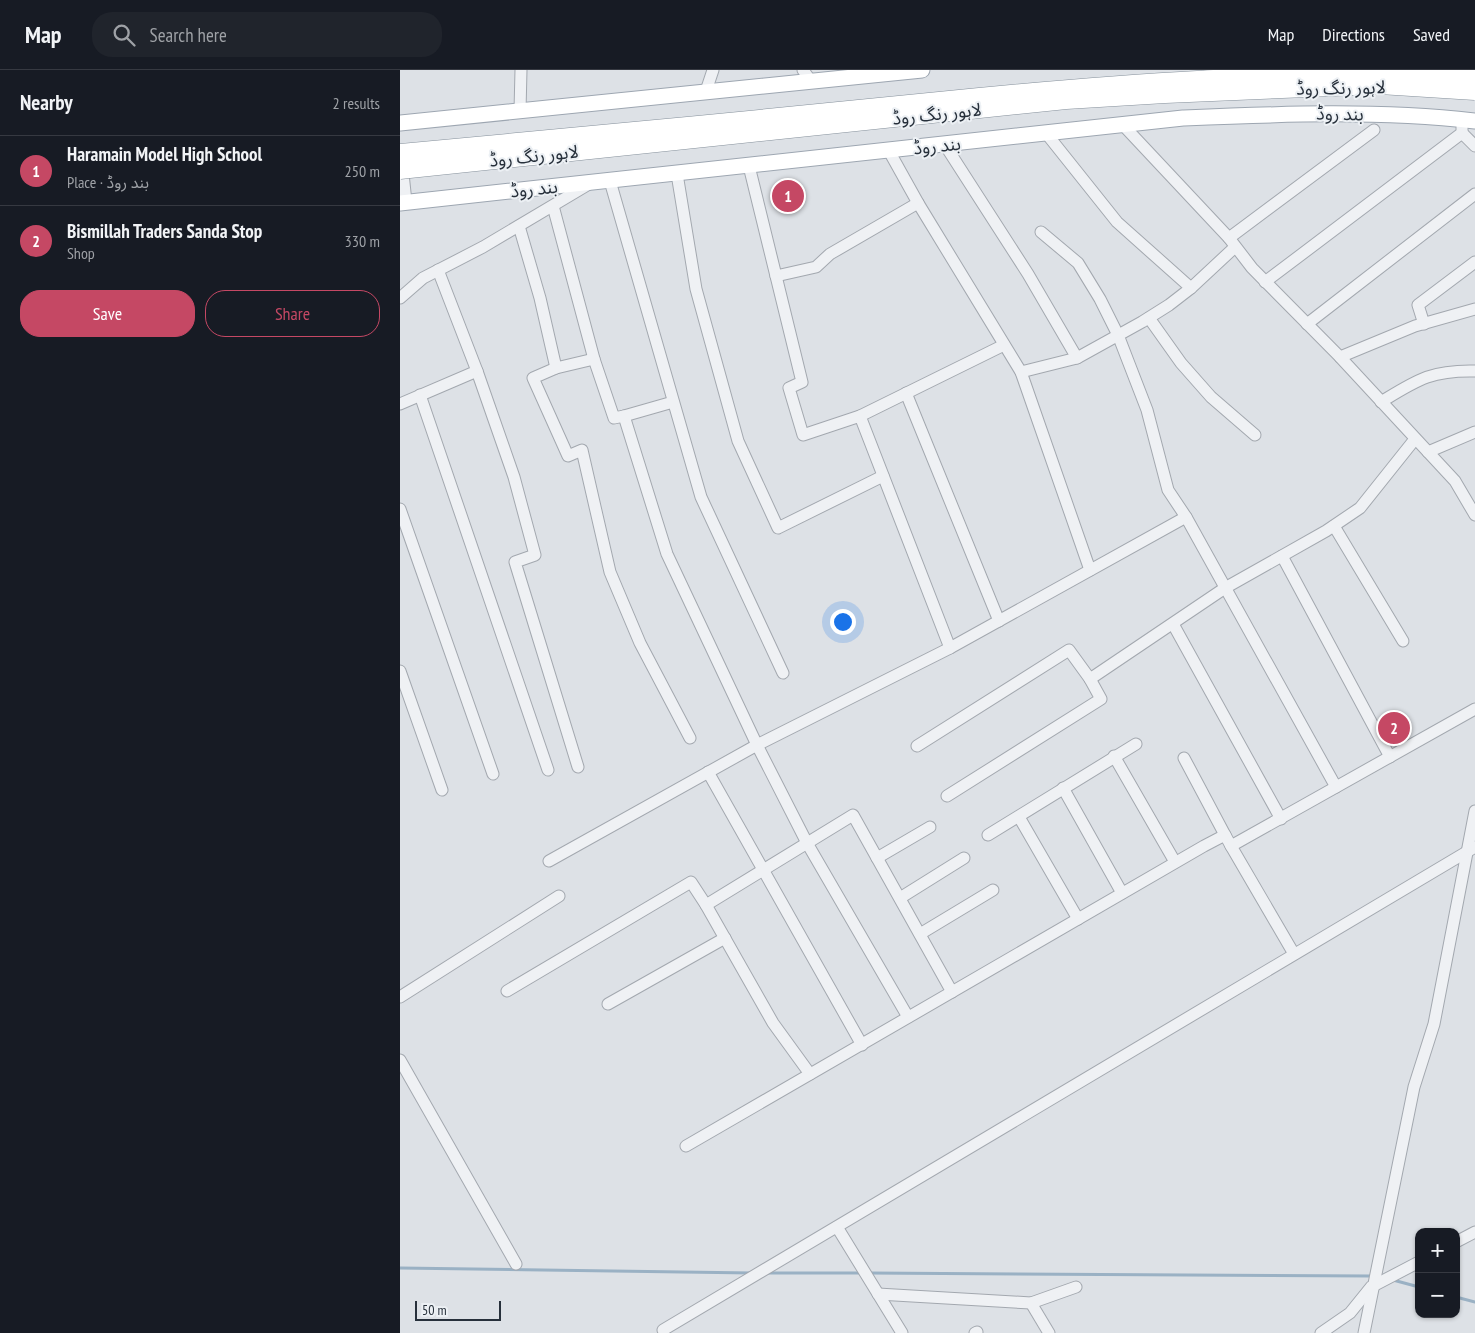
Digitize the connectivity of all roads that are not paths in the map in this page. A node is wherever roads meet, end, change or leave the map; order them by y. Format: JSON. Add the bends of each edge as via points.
{"nodes":[{"id":1,"x":521,"y":70,"type":"edge"},
{"id":2,"x":713,"y":70,"type":"edge"},
{"id":3,"x":922,"y":70,"type":"edge"},
{"id":4,"x":882,"y":72,"type":"edge"},
{"id":5,"x":806,"y":75,"type":"edge"},
{"id":6,"x":1475,"y":76,"type":"edge"},
{"id":7,"x":706,"y":91,"type":"junction"},
{"id":8,"x":1475,"y":91,"type":"edge"},
{"id":9,"x":520,"y":111,"type":"junction"},
{"id":10,"x":400,"y":123,"type":"edge"},
{"id":11,"x":1466,"y":124,"type":"edge"},
{"id":12,"x":1123,"y":125,"type":"junction"},
{"id":13,"x":1374,"y":130,"type":"dead end"},
{"id":14,"x":1046,"y":134,"type":"junction"},
{"id":15,"x":945,"y":145,"type":"junction"},
{"id":16,"x":1475,"y":146,"type":"edge"},
{"id":17,"x":400,"y":147,"type":"edge"},
{"id":18,"x":889,"y":151,"type":"junction"},
{"id":19,"x":400,"y":153,"type":"edge"},
{"id":20,"x":749,"y":166,"type":"junction"},
{"id":21,"x":400,"y":170,"type":"edge"},
{"id":22,"x":678,"y":174,"type":"junction"},
{"id":23,"x":610,"y":181,"type":"junction"},
{"id":24,"x":590,"y":183,"type":"junction"},
{"id":25,"x":1475,"y":194,"type":"edge"},
{"id":26,"x":403,"y":203,"type":"edge"},
{"id":27,"x":918,"y":203,"type":"junction"},
{"id":28,"x":553,"y":206,"type":"junction"},
{"id":29,"x":519,"y":226,"type":"junction"},
{"id":30,"x":1041,"y":232,"type":"dead end"},
{"id":31,"x":1232,"y":242,"type":"junction"},
{"id":32,"x":1475,"y":262,"type":"edge"},
{"id":33,"x":438,"y":270,"type":"junction"},
{"id":34,"x":776,"y":276,"type":"junction"},
{"id":35,"x":1265,"y":282,"type":"junction"},
{"id":36,"x":1191,"y":288,"type":"junction"},
{"id":37,"x":400,"y":298,"type":"edge"},
{"id":38,"x":1475,"y":309,"type":"edge"},
{"id":39,"x":1149,"y":318,"type":"junction"},
{"id":40,"x":1306,"y":324,"type":"junction"},
{"id":41,"x":1424,"y":324,"type":"junction"},
{"id":42,"x":1118,"y":335,"type":"junction"},
{"id":43,"x":1004,"y":345,"type":"junction"},
{"id":44,"x":1340,"y":357,"type":"junction"},
{"id":45,"x":1077,"y":358,"type":"junction"},
{"id":46,"x":594,"y":359,"type":"junction"},
{"id":47,"x":556,"y":368,"type":"junction"},
{"id":48,"x":477,"y":371,"type":"junction"},
{"id":49,"x":1475,"y":371,"type":"edge"},
{"id":50,"x":1021,"y":372,"type":"junction"},
{"id":51,"x":906,"y":393,"type":"junction"},
{"id":52,"x":420,"y":395,"type":"junction"},
{"id":53,"x":673,"y":402,"type":"junction"},
{"id":54,"x":1381,"y":402,"type":"junction"},
{"id":55,"x":400,"y":404,"type":"edge"},
{"id":56,"x":624,"y":416,"type":"junction"},
{"id":57,"x":860,"y":416,"type":"junction"},
{"id":58,"x":1475,"y":432,"type":"edge"},
{"id":59,"x":1255,"y":435,"type":"dead end"},
{"id":60,"x":1415,"y":439,"type":"junction"},
{"id":61,"x":1428,"y":452,"type":"junction"},
{"id":62,"x":884,"y":476,"type":"junction"},
{"id":63,"x":1471,"y":501,"type":"edge"},
{"id":64,"x":400,"y":509,"type":"edge"},
{"id":65,"x":1475,"y":515,"type":"edge"},
{"id":66,"x":1186,"y":517,"type":"junction"},
{"id":67,"x":1334,"y":526,"type":"junction"},
{"id":68,"x":1282,"y":556,"type":"junction"},
{"id":69,"x":1090,"y":570,"type":"junction"},
{"id":70,"x":1225,"y":588,"type":"junction"},
{"id":71,"x":999,"y":620,"type":"junction"},
{"id":72,"x":1173,"y":624,"type":"junction"},
{"id":73,"x":1403,"y":641,"type":"dead end"},
{"id":74,"x":950,"y":648,"type":"junction"},
{"id":75,"x":400,"y":671,"type":"edge"},
{"id":76,"x":783,"y":673,"type":"dead end"},
{"id":77,"x":1090,"y":679,"type":"junction"},
{"id":78,"x":1475,"y":710,"type":"edge"},
{"id":79,"x":690,"y":738,"type":"dead end"},
{"id":80,"x":1136,"y":744,"type":"dead end"},
{"id":81,"x":757,"y":745,"type":"junction"},
{"id":82,"x":916,"y":746,"type":"dead end"},
{"id":83,"x":1114,"y":756,"type":"junction"},
{"id":84,"x":1390,"y":757,"type":"junction"},
{"id":85,"x":1184,"y":758,"type":"dead end"},
{"id":86,"x":578,"y":767,"type":"dead end"},
{"id":87,"x":548,"y":770,"type":"dead end"},
{"id":88,"x":708,"y":772,"type":"junction"},
{"id":89,"x":493,"y":774,"type":"dead end"},
{"id":90,"x":1336,"y":787,"type":"junction"},
{"id":91,"x":1062,"y":788,"type":"junction"},
{"id":92,"x":442,"y":790,"type":"dead end"},
{"id":93,"x":947,"y":796,"type":"dead end"},
{"id":94,"x":1475,"y":811,"type":"edge"},
{"id":95,"x":1019,"y":817,"type":"junction"},
{"id":96,"x":1281,"y":818,"type":"junction"},
{"id":97,"x":930,"y":827,"type":"dead end"},
{"id":98,"x":988,"y":835,"type":"dead end"},
{"id":99,"x":1225,"y":835,"type":"junction"},
{"id":100,"x":807,"y":843,"type":"junction"},
{"id":101,"x":1232,"y":846,"type":"junction"},
{"id":102,"x":1471,"y":849,"type":"edge"},
{"id":103,"x":877,"y":858,"type":"junction"},
{"id":104,"x":964,"y":858,"type":"dead end"},
{"id":105,"x":549,"y":860,"type":"dead end"},
{"id":106,"x":1175,"y":862,"type":"junction"},
{"id":107,"x":762,"y":870,"type":"junction"},
{"id":108,"x":993,"y":890,"type":"dead end"},
{"id":109,"x":1122,"y":893,"type":"junction"},
{"id":110,"x":559,"y":896,"type":"dead end"},
{"id":111,"x":900,"y":898,"type":"junction"},
{"id":112,"x":706,"y":904,"type":"junction"},
{"id":113,"x":1078,"y":918,"type":"junction"},
{"id":114,"x":920,"y":934,"type":"junction"},
{"id":115,"x":725,"y":938,"type":"junction"},
{"id":116,"x":1294,"y":954,"type":"junction"},
{"id":117,"x":507,"y":991,"type":"dead end"},
{"id":118,"x":952,"y":992,"type":"junction"},
{"id":119,"x":400,"y":996,"type":"edge"},
{"id":120,"x":608,"y":1004,"type":"dead end"},
{"id":121,"x":908,"y":1018,"type":"junction"},
{"id":122,"x":862,"y":1045,"type":"junction"},
{"id":123,"x":400,"y":1060,"type":"edge"},
{"id":124,"x":810,"y":1074,"type":"junction"},
{"id":125,"x":686,"y":1146,"type":"dead end"},
{"id":126,"x":837,"y":1227,"type":"junction"},
{"id":127,"x":1475,"y":1232,"type":"edge"},
{"id":128,"x":1460,"y":1240,"type":"edge"},
{"id":129,"x":516,"y":1264,"type":"dead end"},
{"id":130,"x":1415,"y":1264,"type":"edge"},
{"id":131,"x":1076,"y":1287,"type":"dead end"},
{"id":132,"x":1371,"y":1287,"type":"junction"},
{"id":133,"x":878,"y":1294,"type":"junction"},
{"id":134,"x":1031,"y":1304,"type":"junction"},
{"id":135,"x":663,"y":1330,"type":"dead end"},
{"id":136,"x":902,"y":1333,"type":"edge"},
{"id":137,"x":1049,"y":1333,"type":"edge"},
{"id":138,"x":1321,"y":1333,"type":"edge"},
{"id":139,"x":1364,"y":1333,"type":"edge"}],
"edges":[{"from":1,"to":9,"type":"street"},
{"from":2,"to":7,"type":"street"},
{"from":3,"to":4,"type":"main road"},
{"from":4,"to":5,"type":"main road"},
{"from":5,"to":7,"type":"main road"},
{"from":6,"to":19,"type":"highway","name":"لاہور رنگ روڈ","bridge":true,"via":[[1368,72],[1170,77]]},
{"from":7,"to":9,"type":"main road"},
{"from":8,"to":21,"type":"highway","name":"لاہور رنگ روڈ","bridge":true,"via":[[1380,85],[1066,100]]},
{"from":9,"to":10,"type":"main road"},
{"from":11,"to":12,"type":"main road","name":"بند روڈ","via":[[1427,115],[1302,113],[1183,118]]},
{"from":11,"to":16,"type":"street"},
{"from":11,"to":35,"type":"street"},
{"from":12,"to":14,"type":"main road","name":"بند روڈ"},
{"from":12,"to":31,"type":"street"},
{"from":13,"to":31,"type":"street"},
{"from":14,"to":15,"type":"main road","name":"بند روڈ"},
{"from":14,"to":36,"type":"street","via":[[1117,222]]},
{"from":15,"to":18,"type":"main road","name":"بند روڈ"},
{"from":15,"to":45,"type":"street","via":[[1028,274]]},
{"from":17,"to":26,"type":"street"},
{"from":18,"to":20,"type":"main road","name":"بند روڈ"},
{"from":18,"to":27,"type":"street"},
{"from":20,"to":22,"type":"main road","name":"بند روڈ"},
{"from":20,"to":34,"type":"street"},
{"from":22,"to":23,"type":"main road","name":"بند روڈ"},
{"from":22,"to":62,"type":"street","via":[[696,289],[738,441],[778,528]]},
{"from":23,"to":24,"type":"main road","name":"بند روڈ"},
{"from":23,"to":53,"type":"street"},
{"from":24,"to":26,"type":"main road","name":"بند روڈ"},
{"from":24,"to":28,"type":"street"},
{"from":25,"to":40,"type":"street"},
{"from":27,"to":34,"type":"street","via":[[830,254],[816,267]]},
{"from":27,"to":43,"type":"street"},
{"from":28,"to":29,"type":"street"},
{"from":28,"to":46,"type":"street"},
{"from":29,"to":33,"type":"street"},
{"from":29,"to":47,"type":"street"},
{"from":30,"to":42,"type":"street","via":[[1078,263]]},
{"from":31,"to":35,"type":"street"},
{"from":31,"to":36,"type":"street"},
{"from":32,"to":41,"type":"street","via":[[1418,305]]},
{"from":33,"to":37,"type":"street"},
{"from":33,"to":48,"type":"street"},
{"from":34,"to":57,"type":"street","via":[[802,382],[788,388],[803,435]]},
{"from":35,"to":40,"type":"street"},
{"from":36,"to":39,"type":"street"},
{"from":38,"to":41,"type":"street"},
{"from":39,"to":42,"type":"street"},
{"from":39,"to":59,"type":"street","via":[[1199,383]]},
{"from":40,"to":44,"type":"street"},
{"from":41,"to":44,"type":"street"},
{"from":42,"to":45,"type":"street"},
{"from":42,"to":66,"type":"street","via":[[1147,410],[1168,490]]},
{"from":43,"to":50,"type":"street"},
{"from":43,"to":51,"type":"street"},
{"from":44,"to":54,"type":"street"},
{"from":45,"to":50,"type":"street"},
{"from":46,"to":47,"type":"street"},
{"from":46,"to":56,"type":"street","via":[[614,418]]},
{"from":47,"to":79,"type":"street","via":[[533,378],[568,456],[582,450],[610,572],[640,643]]},
{"from":48,"to":52,"type":"street"},
{"from":48,"to":86,"type":"street","via":[[514,477],[536,555],[515,562]]},
{"from":49,"to":54,"type":"street","via":[[1422,377]]},
{"from":50,"to":69,"type":"street"},
{"from":51,"to":57,"type":"street"},
{"from":51,"to":71,"type":"street"},
{"from":52,"to":55,"type":"street"},
{"from":52,"to":87,"type":"street"},
{"from":53,"to":56,"type":"street"},
{"from":53,"to":76,"type":"street","via":[[701,497]]},
{"from":54,"to":60,"type":"street"},
{"from":56,"to":81,"type":"street","via":[[667,554]]},
{"from":57,"to":62,"type":"street"},
{"from":58,"to":61,"type":"street"},
{"from":60,"to":61,"type":"street"},
{"from":60,"to":67,"type":"street","via":[[1360,508]]},
{"from":61,"to":63,"type":"street"},
{"from":62,"to":74,"type":"street"},
{"from":63,"to":65,"type":"street"},
{"from":64,"to":89,"type":"street"},
{"from":66,"to":69,"type":"street"},
{"from":66,"to":70,"type":"street"},
{"from":67,"to":68,"type":"street"},
{"from":67,"to":73,"type":"street"},
{"from":68,"to":70,"type":"street"},
{"from":68,"to":84,"type":"street"},
{"from":69,"to":71,"type":"street"},
{"from":70,"to":72,"type":"street"},
{"from":70,"to":90,"type":"street"},
{"from":71,"to":74,"type":"street"},
{"from":72,"to":77,"type":"street"},
{"from":72,"to":96,"type":"street"},
{"from":74,"to":81,"type":"street"},
{"from":75,"to":92,"type":"street"},
{"from":77,"to":82,"type":"street","via":[[1068,650]]},
{"from":77,"to":93,"type":"street","via":[[1102,699]]},
{"from":78,"to":84,"type":"street"},
{"from":80,"to":83,"type":"street"},
{"from":81,"to":88,"type":"street"},
{"from":81,"to":100,"type":"street"},
{"from":83,"to":91,"type":"street"},
{"from":83,"to":106,"type":"street"},
{"from":84,"to":90,"type":"street"},
{"from":85,"to":99,"type":"street"},
{"from":88,"to":105,"type":"street"},
{"from":88,"to":107,"type":"street"},
{"from":90,"to":96,"type":"street"},
{"from":91,"to":95,"type":"street"},
{"from":91,"to":109,"type":"street"},
{"from":94,"to":102,"type":"street"},
{"from":95,"to":98,"type":"street"},
{"from":95,"to":113,"type":"street"},
{"from":96,"to":101,"type":"street"},
{"from":97,"to":103,"type":"street"},
{"from":99,"to":101,"type":"street"},
{"from":99,"to":106,"type":"street"},
{"from":100,"to":103,"type":"street","via":[[854,815]]},
{"from":100,"to":107,"type":"street"},
{"from":100,"to":121,"type":"street"},
{"from":101,"to":116,"type":"street"},
{"from":102,"to":116,"type":"street"},
{"from":102,"to":132,"type":"street","via":[[1434,1024],[1414,1087]]},
{"from":103,"to":111,"type":"street"},
{"from":104,"to":111,"type":"street"},
{"from":106,"to":109,"type":"street"},
{"from":107,"to":112,"type":"street"},
{"from":107,"to":122,"type":"street"},
{"from":108,"to":114,"type":"street"},
{"from":109,"to":113,"type":"street"},
{"from":110,"to":119,"type":"street"},
{"from":111,"to":114,"type":"street"},
{"from":112,"to":115,"type":"street"},
{"from":112,"to":117,"type":"street","via":[[691,882]]},
{"from":113,"to":118,"type":"street"},
{"from":114,"to":118,"type":"street"},
{"from":115,"to":120,"type":"street"},
{"from":115,"to":124,"type":"street","via":[[773,1023]]},
{"from":116,"to":126,"type":"street"},
{"from":118,"to":121,"type":"street"},
{"from":121,"to":122,"type":"street"},
{"from":122,"to":124,"type":"street"},
{"from":123,"to":129,"type":"street"},
{"from":124,"to":125,"type":"street"},
{"from":126,"to":133,"type":"street"},
{"from":126,"to":135,"type":"street"},
{"from":127,"to":128,"type":"street"},
{"from":130,"to":132,"type":"street"},
{"from":131,"to":134,"type":"street"},
{"from":132,"to":138,"type":"street","via":[[1350,1313]]},
{"from":132,"to":139,"type":"street"},
{"from":133,"to":134,"type":"street"},
{"from":133,"to":136,"type":"street"},
{"from":134,"to":137,"type":"street"}]}
